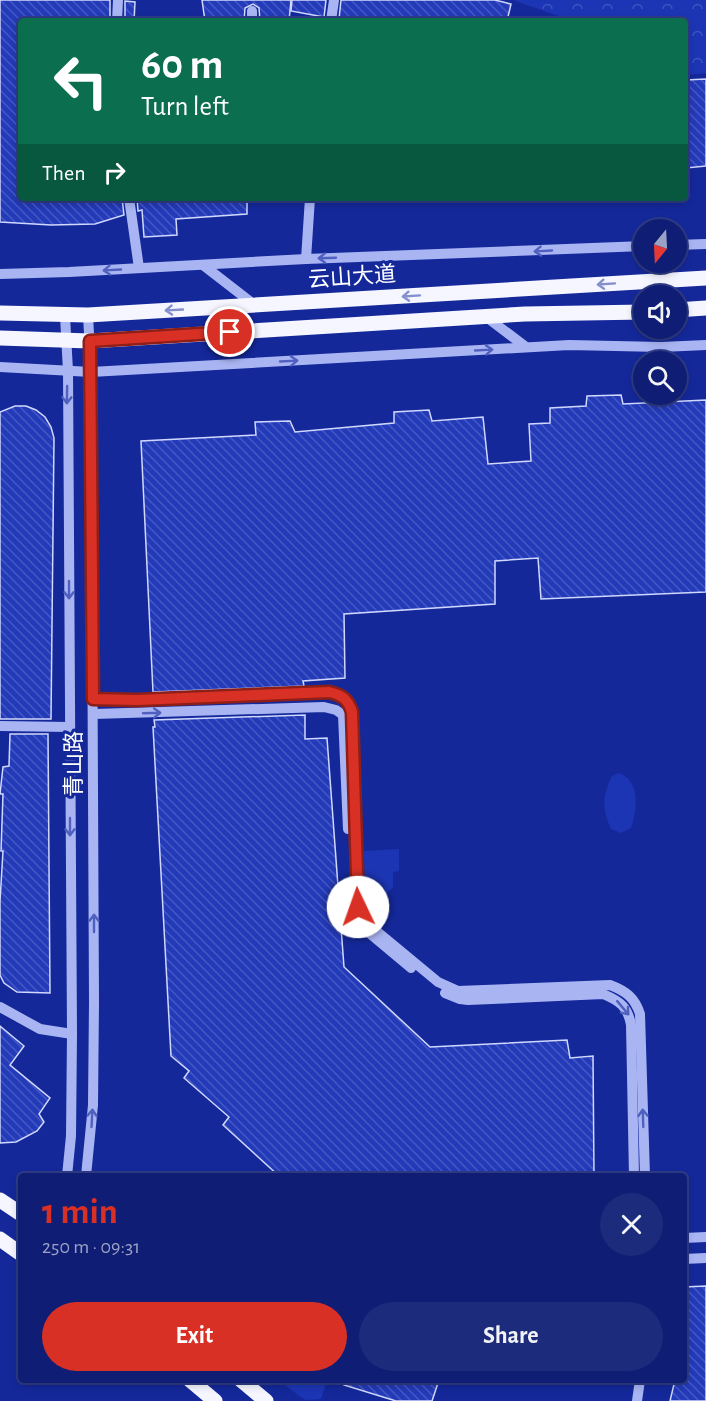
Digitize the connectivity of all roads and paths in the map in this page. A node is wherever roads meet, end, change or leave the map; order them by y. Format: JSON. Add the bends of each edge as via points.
{"nodes":[{"id":1,"x":118,"y":0,"type":"edge"},
{"id":2,"x":334,"y":0,"type":"edge"},
{"id":3,"x":117,"y":18,"type":"edge"},
{"id":4,"x":331,"y":18,"type":"edge"},
{"id":5,"x":129,"y":201,"type":"edge"},
{"id":6,"x":310,"y":201,"type":"edge"},
{"id":7,"x":706,"y":244,"type":"edge"},
{"id":8,"x":687,"y":245,"type":"edge"},
{"id":9,"x":633,"y":246,"type":"edge"},
{"id":10,"x":306,"y":259,"type":"junction"},
{"id":11,"x":203,"y":265,"type":"junction"},
{"id":12,"x":139,"y":268,"type":"junction"},
{"id":13,"x":0,"y":274,"type":"edge"},
{"id":14,"x":706,"y":278,"type":"edge"},
{"id":15,"x":256,"y":306,"type":"junction"},
{"id":16,"x":706,"y":309,"type":"edge"},
{"id":17,"x":687,"y":310,"type":"edge"},
{"id":18,"x":633,"y":312,"type":"edge"},
{"id":19,"x":0,"y":313,"type":"edge"},
{"id":20,"x":88,"y":315,"type":"junction"},
{"id":21,"x":65,"y":316,"type":"junction"},
{"id":22,"x":485,"y":316,"type":"junction"},
{"id":23,"x":0,"y":338,"type":"edge"},
{"id":24,"x":90,"y":341,"type":"junction"},
{"id":25,"x":66,"y":342,"type":"junction"},
{"id":26,"x":706,"y":345,"type":"edge"},
{"id":27,"x":525,"y":348,"type":"junction"},
{"id":28,"x":0,"y":367,"type":"edge"},
{"id":29,"x":68,"y":370,"type":"junction"},
{"id":30,"x":91,"y":372,"type":"junction"},
{"id":31,"x":93,"y":699,"type":"junction"},
{"id":32,"x":94,"y":714,"type":"junction"},
{"id":33,"x":0,"y":726,"type":"edge"},
{"id":34,"x":70,"y":727,"type":"junction"},
{"id":35,"x":0,"y":1007,"type":"edge"},
{"id":36,"x":72,"y":1034,"type":"junction"},
{"id":37,"x":67,"y":1173,"type":"edge"},
{"id":38,"x":86,"y":1173,"type":"edge"},
{"id":39,"x":634,"y":1173,"type":"edge"},
{"id":40,"x":645,"y":1173,"type":"edge"},
{"id":41,"x":0,"y":1200,"type":"edge"},
{"id":42,"x":18,"y":1212,"type":"edge"},
{"id":43,"x":706,"y":1237,"type":"edge"},
{"id":44,"x":687,"y":1238,"type":"edge"},
{"id":45,"x":0,"y":1239,"type":"edge"},
{"id":46,"x":18,"y":1252,"type":"edge"},
{"id":47,"x":706,"y":1258,"type":"edge"},
{"id":48,"x":687,"y":1259,"type":"edge"},
{"id":49,"x":194,"y":1383,"type":"edge"},
{"id":50,"x":245,"y":1383,"type":"edge"},
{"id":51,"x":640,"y":1383,"type":"edge"},
{"id":52,"x":215,"y":1401,"type":"edge"},
{"id":53,"x":266,"y":1401,"type":"edge"},
{"id":54,"x":637,"y":1401,"type":"edge"}],
"edges":[{"from":1,"to":3,"type":"street"},
{"from":2,"to":4,"type":"street"},
{"from":5,"to":12,"type":"street"},
{"from":6,"to":10,"type":"street"},
{"from":7,"to":8,"type":"street"},
{"from":9,"to":10,"type":"street","one_way":true},
{"from":10,"to":11,"type":"street"},
{"from":11,"to":12,"type":"street"},
{"from":11,"to":15,"type":"street"},
{"from":12,"to":13,"type":"street","one_way":true},
{"from":14,"to":15,"type":"main road","name":"云山大道","one_way":true},
{"from":15,"to":20,"type":"main road","name":"云山大道","one_way":true},
{"from":16,"to":17,"type":"main road"},
{"from":18,"to":22,"type":"main road"},
{"from":19,"to":21,"type":"main road","name":"云山大道"},
{"from":20,"to":21,"type":"main road","name":"云山大道"},
{"from":20,"to":24,"type":"street","name":"青山路"},
{"from":21,"to":25,"type":"street","name":"青山路"},
{"from":22,"to":24,"type":"main road"},
{"from":22,"to":27,"type":"street"},
{"from":23,"to":25,"type":"main road"},
{"from":24,"to":25,"type":"main road"},
{"from":24,"to":30,"type":"street","name":"青山路"},
{"from":25,"to":29,"type":"street","name":"青山路"},
{"from":26,"to":27,"type":"street"},
{"from":30,"to":27,"type":"street","one_way":true},
{"from":28,"to":29,"type":"street"},
{"from":29,"to":30,"type":"street"},
{"from":29,"to":34,"type":"street","name":"青山路","one_way":true},
{"from":30,"to":31,"type":"street","name":"青山路"},
{"from":31,"to":32,"type":"street","name":"青山路"},
{"from":40,"to":31,"type":"street","one_way":true,"via":[[640,1014],[629,995],[610,985],[458,991],[438,982],[368,924],[357,898],[352,712],[341,695],[329,692]]},
{"from":38,"to":32,"type":"street","name":"青山路","one_way":true,"via":[[93,1105]]},
{"from":32,"to":39,"type":"street","one_way":true,"via":[[324,707],[343,715],[352,909],[356,919],[388,951],[436,989],[460,999],[603,994],[623,1005],[631,1025]]},
{"from":33,"to":34,"type":"street"},
{"from":34,"to":36,"type":"street","name":"青山路","one_way":true},
{"from":35,"to":36,"type":"street","via":[[40,1029]]},
{"from":36,"to":37,"type":"street","name":"青山路"},
{"from":41,"to":42,"type":"main road"},
{"from":43,"to":44,"type":"street"},
{"from":45,"to":46,"type":"main road"},
{"from":47,"to":48,"type":"street"},
{"from":49,"to":52,"type":"main road"},
{"from":50,"to":53,"type":"main road"},
{"from":51,"to":54,"type":"street"}]}
